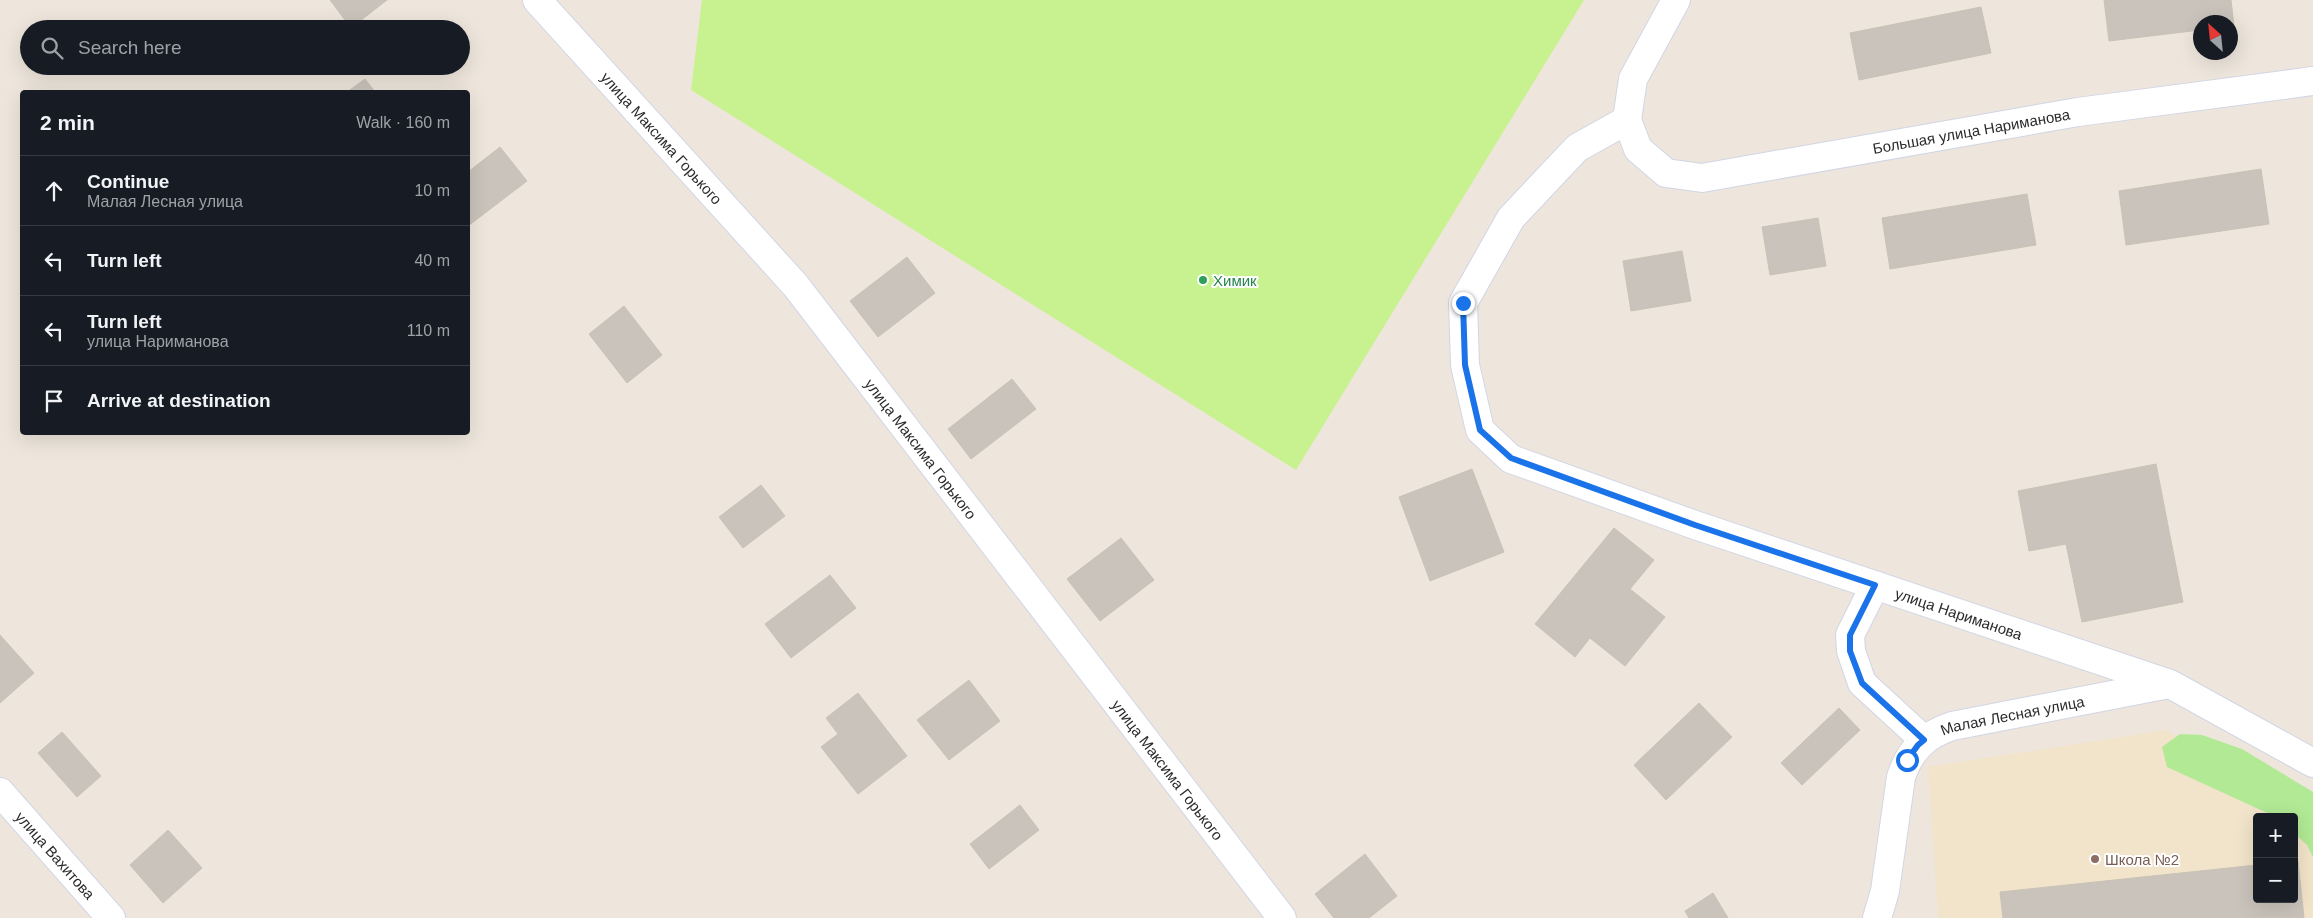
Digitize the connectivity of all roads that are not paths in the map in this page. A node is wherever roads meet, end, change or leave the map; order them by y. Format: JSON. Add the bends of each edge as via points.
{"nodes":[{"id":1,"x":537,"y":0,"type":"edge"},
{"id":2,"x":1676,"y":0,"type":"edge"},
{"id":3,"x":2313,"y":81,"type":"edge"},
{"id":4,"x":1627,"y":120,"type":"junction"},
{"id":5,"x":1875,"y":585,"type":"junction"},
{"id":6,"x":2170,"y":684,"type":"junction"},
{"id":7,"x":1924,"y":740,"type":"junction"},
{"id":8,"x":2313,"y":763,"type":"edge"},
{"id":9,"x":0,"y":792,"type":"edge"},
{"id":10,"x":111,"y":918,"type":"edge"},
{"id":11,"x":1282,"y":918,"type":"edge"},
{"id":12,"x":1877,"y":918,"type":"edge"}],
"edges":[{"from":1,"to":11,"type":"street","name":"улица Максима Горького","via":[[796,286]]},
{"from":2,"to":4,"type":"street","via":[[1633,79]]},
{"from":3,"to":4,"type":"street","name":"Большая улица Нариманова","via":[[2078,112],[1702,178],[1666,173],[1638,149]]},
{"from":4,"to":5,"type":"street","name":"улица Нариманова","via":[[1577,148],[1511,218],[1463,303],[1465,365],[1480,430],[1511,458],[1695,525]]},
{"from":5,"to":6,"type":"street","name":"улица Нариманова"},
{"from":5,"to":7,"type":"street","via":[[1850,635],[1850,651],[1862,683]]},
{"from":6,"to":7,"type":"street","name":"Малая Лесная улица","via":[[1952,726],[1936,731]]},
{"from":6,"to":8,"type":"street","name":"улица Нариманова"},
{"from":7,"to":12,"type":"street","name":"Малая Лесная улица","via":[[1907,760],[1901,777],[1885,891]]},
{"from":9,"to":10,"type":"street","name":"улица Вахитова"}]}
